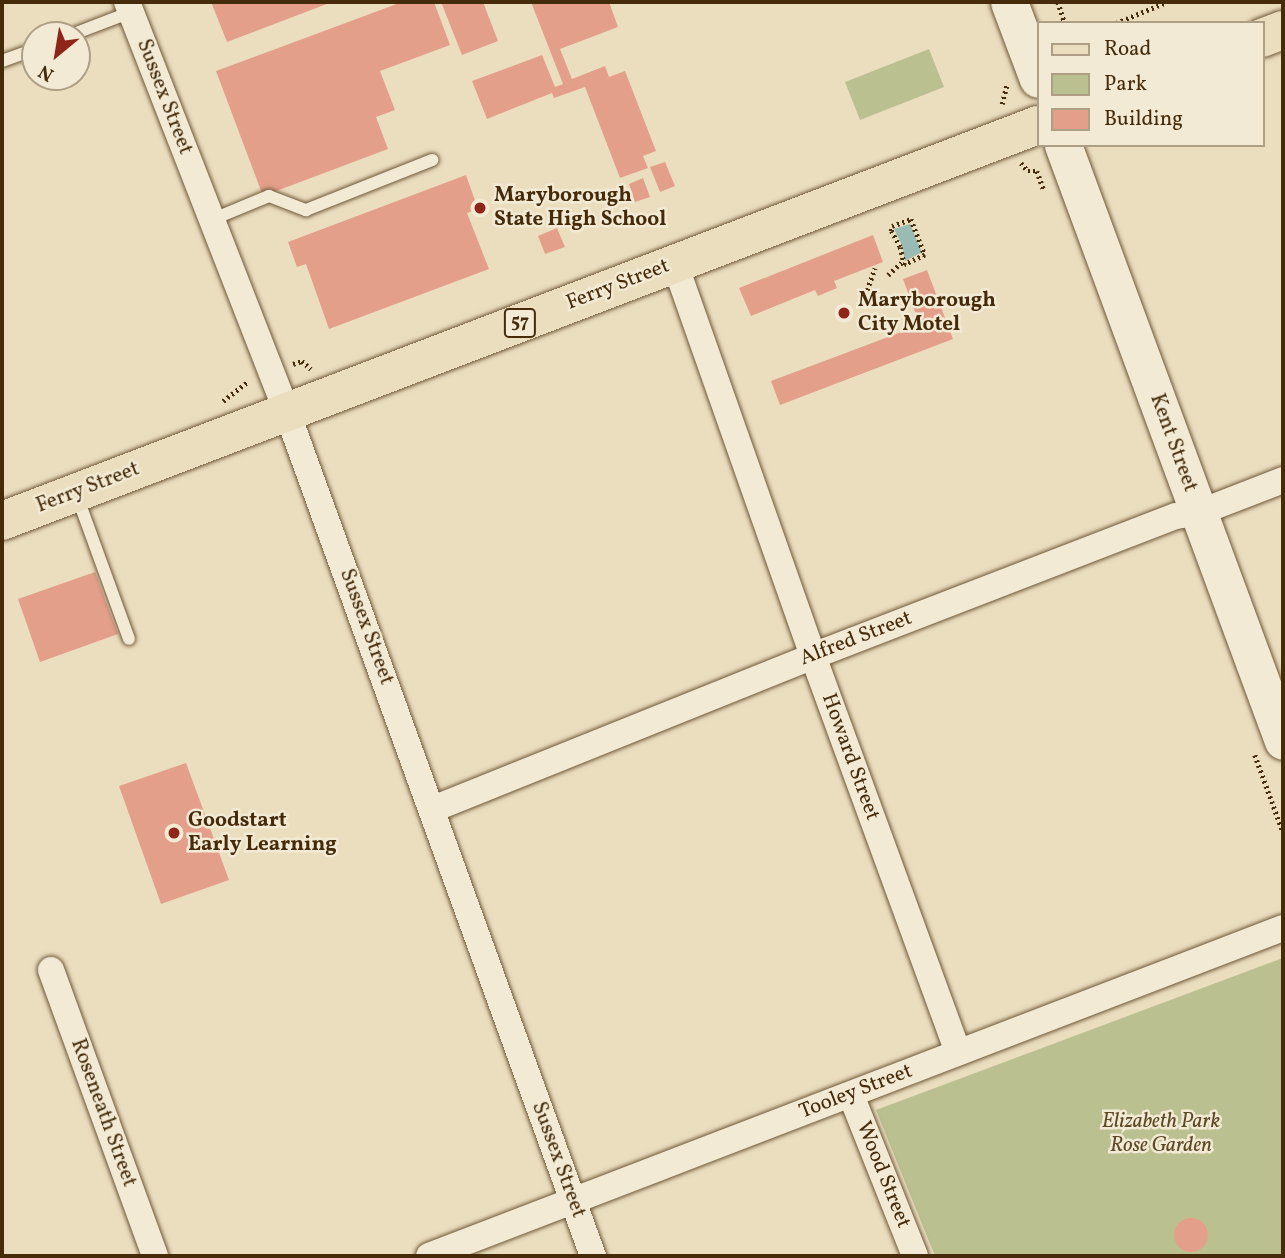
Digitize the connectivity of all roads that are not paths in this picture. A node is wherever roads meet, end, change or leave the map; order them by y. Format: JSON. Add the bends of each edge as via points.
{"nodes":[{"id":1,"x":1009,"y":2,"type":"edge"},
{"id":2,"x":130,"y":5,"type":"edge"},
{"id":3,"x":91,"y":25,"type":"edge"},
{"id":4,"x":1283,"y":30,"type":"edge"},
{"id":5,"x":1264,"y":37,"type":"edge"},
{"id":6,"x":21,"y":54,"type":"edge"},
{"id":7,"x":2,"y":61,"type":"edge"},
{"id":8,"x":1025,"y":81,"type":"edge"},
{"id":9,"x":1036,"y":126,"type":"edge"},
{"id":10,"x":1064,"y":147,"type":"edge"},
{"id":11,"x":432,"y":160,"type":"dead end"},
{"id":12,"x":211,"y":220,"type":"junction"},
{"id":13,"x":675,"y":264,"type":"junction"},
{"id":14,"x":287,"y":412,"type":"junction"},
{"id":15,"x":1283,"y":480,"type":"edge"},
{"id":16,"x":76,"y":492,"type":"junction"},
{"id":17,"x":1198,"y":513,"type":"junction"},
{"id":18,"x":2,"y":521,"type":"edge"},
{"id":19,"x":129,"y":639,"type":"dead end"},
{"id":20,"x":813,"y":656,"type":"junction"},
{"id":21,"x":1283,"y":741,"type":"edge"},
{"id":22,"x":433,"y":809,"type":"junction"},
{"id":23,"x":1283,"y":928,"type":"edge"},
{"id":24,"x":51,"y":970,"type":"dead end"},
{"id":25,"x":958,"y":1052,"type":"junction"},
{"id":26,"x":851,"y":1095,"type":"junction"},
{"id":27,"x":573,"y":1201,"type":"junction"},
{"id":28,"x":155,"y":1256,"type":"edge"},
{"id":29,"x":429,"y":1256,"type":"edge"},
{"id":30,"x":593,"y":1256,"type":"edge"},
{"id":31,"x":915,"y":1256,"type":"edge"}],
"edges":[{"from":1,"to":8,"type":"street"},
{"from":2,"to":3,"type":"lane"},
{"from":2,"to":12,"type":"street","name":"Sussex Street"},
{"from":4,"to":5,"type":"main road"},
{"from":6,"to":7,"type":"lane"},
{"from":9,"to":13,"type":"main road","name":"Ferry Street","number":"57"},
{"from":10,"to":17,"type":"street","name":"Kent Street"},
{"from":11,"to":12,"type":"lane","via":[[306,210],[269,196]]},
{"from":12,"to":14,"type":"street","name":"Sussex Street"},
{"from":13,"to":14,"type":"main road","name":"Ferry Street","number":"57"},
{"from":13,"to":20,"type":"street","name":"Howard Street"},
{"from":14,"to":16,"type":"main road","name":"Ferry Street","number":"57"},
{"from":14,"to":22,"type":"street","name":"Sussex Street"},
{"from":15,"to":17,"type":"street","name":"Alfred Street"},
{"from":16,"to":18,"type":"main road","name":"Ferry Street","number":"57"},
{"from":16,"to":19,"type":"lane"},
{"from":17,"to":20,"type":"street","name":"Alfred Street","via":[[1176,516]]},
{"from":17,"to":21,"type":"street","name":"Kent Street"},
{"from":20,"to":22,"type":"street","name":"Alfred Street"},
{"from":20,"to":25,"type":"street","name":"Howard Street"},
{"from":22,"to":27,"type":"street","name":"Sussex Street"},
{"from":23,"to":25,"type":"street","name":"Tooley Street"},
{"from":24,"to":28,"type":"street","name":"Roseneath Street"},
{"from":25,"to":26,"type":"street","name":"Tooley Street"},
{"from":26,"to":27,"type":"street","name":"Tooley Street"},
{"from":26,"to":31,"type":"street","name":"Wood Street"},
{"from":27,"to":29,"type":"street","name":"Tooley Street"},
{"from":27,"to":30,"type":"street","name":"Sussex Street"}]}
